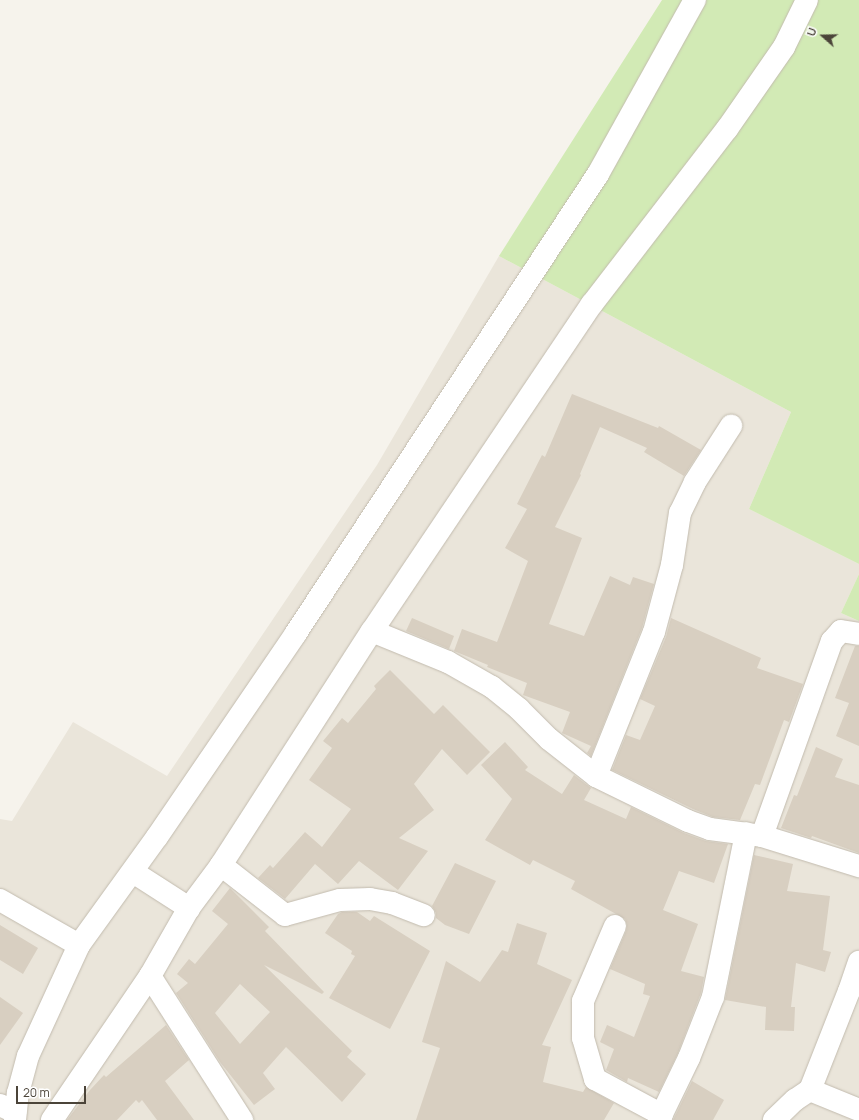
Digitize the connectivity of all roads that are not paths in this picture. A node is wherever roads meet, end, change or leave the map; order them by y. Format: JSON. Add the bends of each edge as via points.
{"nodes":[{"id":1,"x":695,"y":0,"type":"edge"},
{"id":2,"x":807,"y":0,"type":"edge"},
{"id":3,"x":731,"y":426,"type":"dead end"},
{"id":4,"x":372,"y":631,"type":"junction"},
{"id":5,"x":859,"y":634,"type":"edge"},
{"id":6,"x":596,"y":776,"type":"junction"},
{"id":7,"x":754,"y":834,"type":"junction"},
{"id":8,"x":221,"y":865,"type":"junction"},
{"id":9,"x":859,"y":866,"type":"edge"},
{"id":10,"x":133,"y":872,"type":"junction"},
{"id":11,"x":0,"y":900,"type":"edge"},
{"id":12,"x":189,"y":908,"type":"junction"},
{"id":13,"x":424,"y":915,"type":"dead end"},
{"id":14,"x":615,"y":926,"type":"dead end"},
{"id":15,"x":79,"y":945,"type":"junction"},
{"id":16,"x":859,"y":962,"type":"edge"},
{"id":17,"x":150,"y":976,"type":"junction"},
{"id":18,"x":810,"y":1090,"type":"junction"},
{"id":19,"x":859,"y":1110,"type":"edge"},
{"id":20,"x":10,"y":1112,"type":"edge"},
{"id":21,"x":661,"y":1117,"type":"edge"},
{"id":22,"x":52,"y":1120,"type":"edge"},
{"id":23,"x":242,"y":1120,"type":"edge"},
{"id":24,"x":774,"y":1120,"type":"edge"}],
"edges":[{"from":1,"to":10,"type":"street","via":[[598,174],[296,633]]},
{"from":2,"to":4,"type":"street","via":[[784,47],[727,129],[592,304]]},
{"from":3,"to":6,"type":"street","via":[[695,482],[680,514],[672,565],[654,632]]},
{"from":4,"to":6,"type":"street","via":[[448,662],[492,686],[549,739]]},
{"from":4,"to":8,"type":"street"},
{"from":5,"to":7,"type":"street","via":[[840,631],[832,641]]},
{"from":6,"to":7,"type":"street","via":[[688,821],[710,829]]},
{"from":7,"to":9,"type":"street"},
{"from":7,"to":21,"type":"street","via":[[713,997],[689,1058]]},
{"from":8,"to":12,"type":"street"},
{"from":8,"to":13,"type":"street","via":[[285,915],[340,900],[370,899],[392,903]]},
{"from":10,"to":12,"type":"street"},
{"from":10,"to":15,"type":"street"},
{"from":11,"to":15,"type":"street"},
{"from":12,"to":17,"type":"street"},
{"from":14,"to":21,"type":"street","via":[[583,1001],[583,1038],[595,1079]]},
{"from":15,"to":20,"type":"street","via":[[28,1056]]},
{"from":16,"to":18,"type":"street"},
{"from":17,"to":22,"type":"street"},
{"from":17,"to":23,"type":"street"},
{"from":18,"to":19,"type":"street"},
{"from":18,"to":24,"type":"street"}]}
